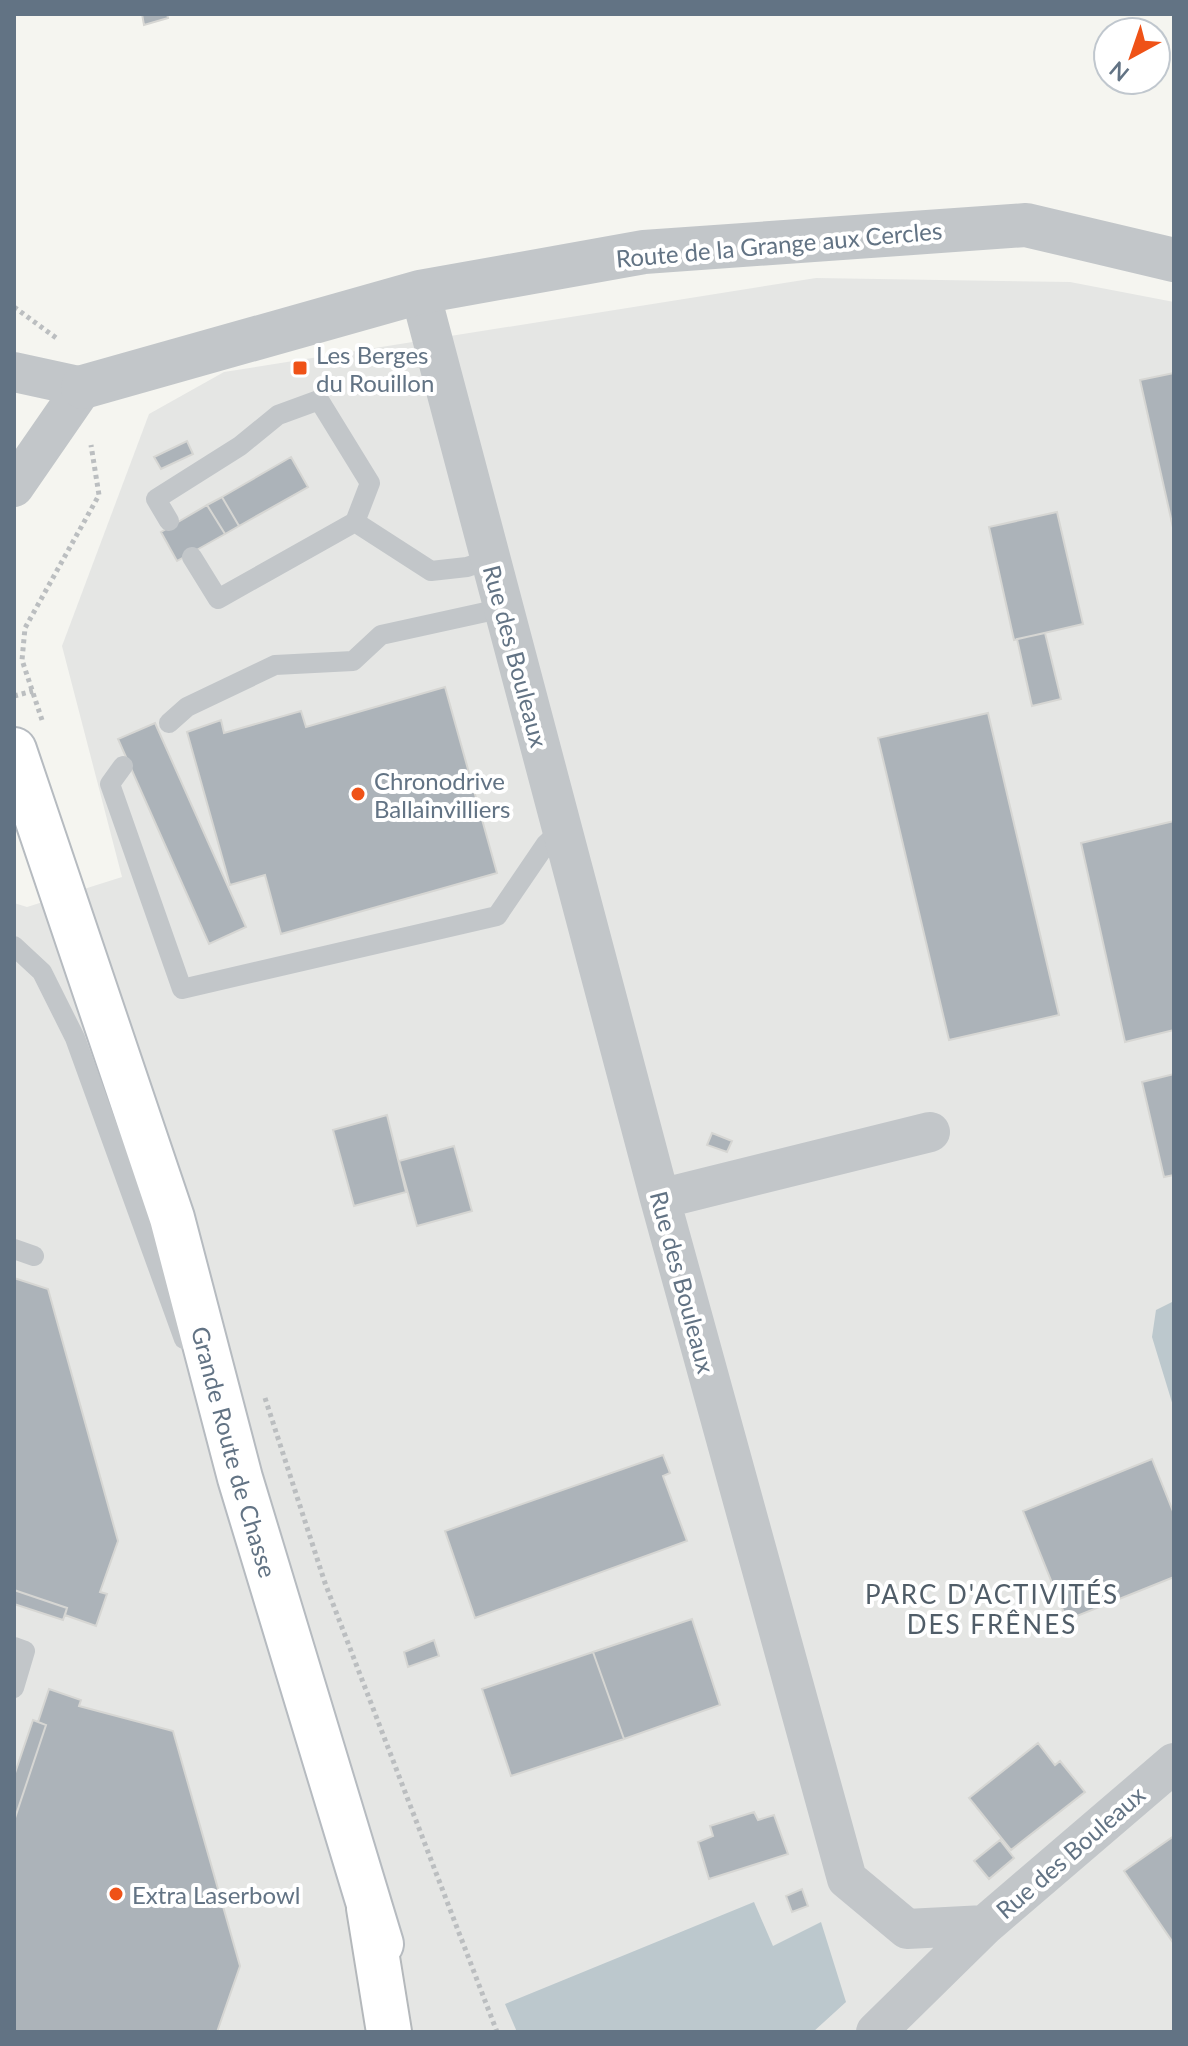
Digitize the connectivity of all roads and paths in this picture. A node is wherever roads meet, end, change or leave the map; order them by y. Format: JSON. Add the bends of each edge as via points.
{"nodes":[{"id":1,"x":1174,"y":260,"type":"edge"},
{"id":2,"x":420,"y":292,"type":"junction"},
{"id":3,"x":14,"y":307,"type":"edge"},
{"id":4,"x":61,"y":342,"type":"dead end"},
{"id":5,"x":14,"y":372,"type":"edge"},
{"id":6,"x":83,"y":387,"type":"junction"},
{"id":7,"x":90,"y":435,"type":"dead end"},
{"id":8,"x":14,"y":487,"type":"edge"},
{"id":9,"x":169,"y":521,"type":"dead end"},
{"id":10,"x":355,"y":522,"type":"junction"},
{"id":11,"x":192,"y":557,"type":"dead end"},
{"id":12,"x":491,"y":559,"type":"junction"},
{"id":13,"x":504,"y":608,"type":"junction"},
{"id":14,"x":33,"y":691,"type":"junction"},
{"id":15,"x":14,"y":696,"type":"edge"},
{"id":16,"x":169,"y":723,"type":"dead end"},
{"id":17,"x":30,"y":741,"type":"edge"},
{"id":18,"x":123,"y":766,"type":"dead end"},
{"id":19,"x":14,"y":826,"type":"edge"},
{"id":20,"x":562,"y":829,"type":"junction"},
{"id":21,"x":55,"y":872,"type":"junction"},
{"id":22,"x":14,"y":946,"type":"edge"},
{"id":23,"x":930,"y":1132,"type":"dead end"},
{"id":24,"x":660,"y":1199,"type":"junction"},
{"id":25,"x":262,"y":1389,"type":"dead end"},
{"id":26,"x":240,"y":1478,"type":"junction"},
{"id":27,"x":14,"y":1647,"type":"edge"},
{"id":28,"x":14,"y":1688,"type":"edge"},
{"id":29,"x":1174,"y":1763,"type":"edge"},
{"id":30,"x":369,"y":1908,"type":"junction"},
{"id":31,"x":985,"y":1925,"type":"junction"},
{"id":32,"x":389,"y":2032,"type":"edge"},
{"id":33,"x":409,"y":2032,"type":"edge"},
{"id":34,"x":497,"y":2032,"type":"edge"},
{"id":35,"x":876,"y":2032,"type":"edge"}],
"edges":[{"from":1,"to":2,"type":"street","name":"Route de la Grange aux Cercles","via":[[1026,225],[644,252]]},
{"from":2,"to":6,"type":"street","name":"Route de la Grange aux Cercles"},
{"from":2,"to":12,"type":"street","name":"Rue des Bouleaux"},
{"from":3,"to":4,"type":"path"},
{"from":5,"to":6,"type":"street","name":"Route de la Grange aux Cercles"},
{"from":6,"to":8,"type":"street"},
{"from":7,"to":14,"type":"path","via":[[99,495],[25,628],[22,660]]},
{"from":9,"to":10,"type":"lane","via":[[156,499],[278,415],[319,400],[370,483]]},
{"from":10,"to":11,"type":"lane","via":[[218,599]]},
{"from":10,"to":12,"type":"lane","via":[[431,571]]},
{"from":12,"to":13,"type":"street","name":"Rue des Bouleaux"},
{"from":13,"to":16,"type":"lane","via":[[381,635],[353,661],[275,665],[187,707]]},
{"from":13,"to":20,"type":"street","name":"Rue des Bouleaux"},
{"from":14,"to":15,"type":"path"},
{"from":14,"to":17,"type":"path"},
{"from":17,"to":21,"type":"main road","name":"Grande Route de Chasse"},
{"from":18,"to":20,"type":"lane","via":[[110,784],[182,989],[497,916]]},
{"from":19,"to":21,"type":"main road"},
{"from":20,"to":24,"type":"street","name":"Rue des Bouleaux"},
{"from":21,"to":26,"type":"main road","name":"Grande Route de Chasse","via":[[172,1218]]},
{"from":22,"to":26,"type":"lane","via":[[42,972],[75,1038]]},
{"from":23,"to":24,"type":"street"},
{"from":24,"to":31,"type":"street","name":"Rue des Bouleaux","via":[[847,1879],[907,1929]]},
{"from":25,"to":34,"type":"path","via":[[325,1583]]},
{"from":26,"to":30,"type":"main road","name":"Grande Route de Chasse"},
{"from":27,"to":28,"type":"lane","via":[[25,1651]]},
{"from":29,"to":31,"type":"street","name":"Rue des Bouleaux"},
{"from":30,"to":32,"type":"main road"},
{"from":30,"to":33,"type":"main road","name":"Grande Route de Chasse"},
{"from":31,"to":35,"type":"street"}]}
